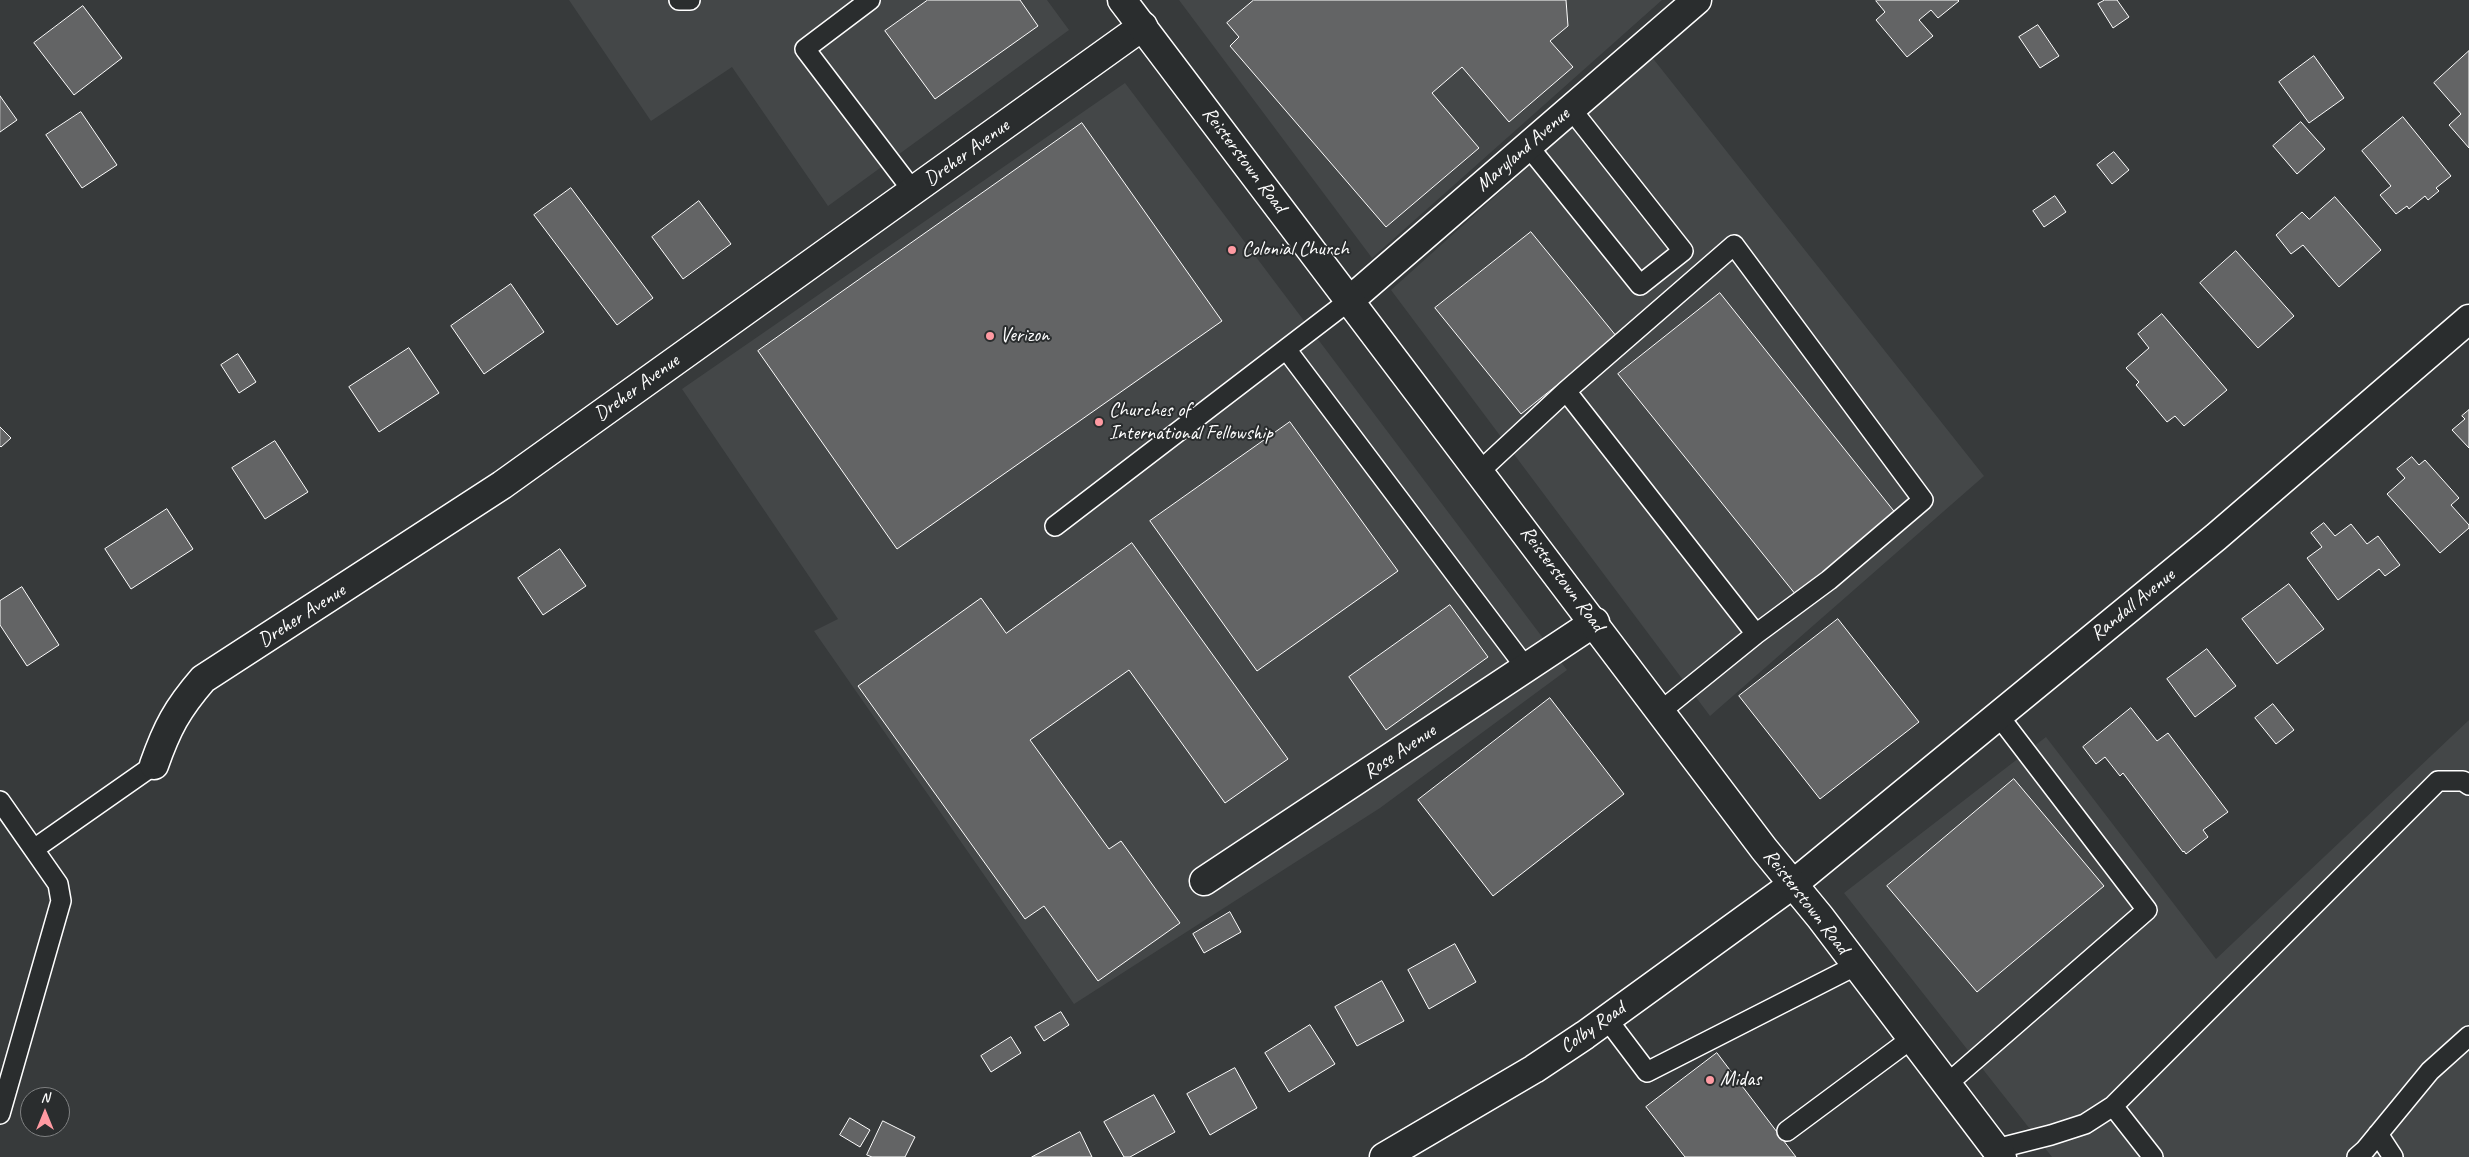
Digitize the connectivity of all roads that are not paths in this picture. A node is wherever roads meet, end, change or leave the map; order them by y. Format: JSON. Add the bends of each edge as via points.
{"nodes":[{"id":1,"x":678,"y":0,"type":"edge"},
{"id":2,"x":690,"y":0,"type":"edge"},
{"id":3,"x":870,"y":0,"type":"edge"},
{"id":4,"x":1697,"y":0,"type":"edge"},
{"id":5,"x":1123,"y":1,"type":"edge"},
{"id":6,"x":1143,"y":26,"type":"junction"},
{"id":7,"x":1571,"y":109,"type":"junction"},
{"id":8,"x":1528,"y":146,"type":"junction"},
{"id":9,"x":913,"y":191,"type":"junction"},
{"id":10,"x":1350,"y":300,"type":"junction"},
{"id":11,"x":2469,"y":319,"type":"edge"},
{"id":12,"x":1286,"y":349,"type":"junction"},
{"id":13,"x":1566,"y":391,"type":"junction"},
{"id":14,"x":1480,"y":471,"type":"junction"},
{"id":15,"x":1055,"y":526,"type":"dead end"},
{"id":16,"x":1595,"y":622,"type":"junction"},
{"id":17,"x":1756,"y":634,"type":"junction"},
{"id":18,"x":1526,"y":668,"type":"junction"},
{"id":19,"x":1661,"y":711,"type":"junction"},
{"id":20,"x":1998,"y":715,"type":"junction"},
{"id":21,"x":154,"y":765,"type":"joint"},
{"id":22,"x":2469,"y":785,"type":"edge"},
{"id":23,"x":0,"y":801,"type":"edge"},
{"id":24,"x":34,"y":849,"type":"junction"},
{"id":25,"x":1204,"y":881,"type":"dead end"},
{"id":26,"x":1792,"y":885,"type":"junction"},
{"id":27,"x":1856,"y":966,"type":"junction"},
{"id":28,"x":1607,"y":1019,"type":"junction"},
{"id":29,"x":2469,"y":1036,"type":"edge"},
{"id":30,"x":1911,"y":1039,"type":"junction"},
{"id":31,"x":7,"y":1065,"type":"edge"},
{"id":32,"x":1946,"y":1085,"type":"junction"},
{"id":33,"x":2114,"y":1106,"type":"junction"},
{"id":34,"x":0,"y":1114,"type":"edge"},
{"id":35,"x":1787,"y":1131,"type":"dead end"},
{"id":36,"x":2378,"y":1134,"type":"junction"},
{"id":37,"x":1999,"y":1153,"type":"edge"},
{"id":38,"x":1384,"y":1157,"type":"edge"},
{"id":39,"x":2152,"y":1157,"type":"edge"},
{"id":40,"x":2357,"y":1157,"type":"edge"},
{"id":41,"x":2393,"y":1157,"type":"edge"}],
"edges":[{"from":1,"to":2,"type":"lane"},
{"from":3,"to":9,"type":"lane","via":[[805,49]]},
{"from":4,"to":7,"type":"street","name":"Maryland Avenue"},
{"from":5,"to":6,"type":"street","name":"Reisterstown Road"},
{"from":6,"to":9,"type":"street","name":"Dreher Avenue"},
{"from":6,"to":10,"type":"street","name":"Reisterstown Road"},
{"from":7,"to":8,"type":"street","name":"Maryland Avenue"},
{"from":7,"to":8,"type":"lane","via":[[1683,251],[1640,285]]},
{"from":8,"to":10,"type":"street","name":"Maryland Avenue"},
{"from":9,"to":21,"type":"street","name":"Dreher Avenue","via":[[502,485],[204,680],[184,700],[168,728]]},
{"from":10,"to":12,"type":"lane"},
{"from":10,"to":14,"type":"street","name":"Reisterstown Road"},
{"from":11,"to":20,"type":"street","name":"Randall Avenue","via":[[2216,537]]},
{"from":12,"to":15,"type":"lane"},
{"from":12,"to":18,"type":"lane"},
{"from":13,"to":14,"type":"lane"},
{"from":13,"to":17,"type":"lane"},
{"from":13,"to":17,"type":"lane","via":[[1734,245],[1923,500],[1829,580]]},
{"from":14,"to":16,"type":"street","name":"Reisterstown Road"},
{"from":16,"to":18,"type":"street","name":"Rose Avenue"},
{"from":16,"to":19,"type":"street","name":"Reisterstown Road"},
{"from":17,"to":19,"type":"lane"},
{"from":18,"to":25,"type":"street","name":"Rose Avenue"},
{"from":19,"to":26,"type":"street","name":"Reisterstown Road"},
{"from":20,"to":26,"type":"street","name":"Randall Avenue"},
{"from":20,"to":32,"type":"lane","via":[[2147,910]]},
{"from":21,"to":24,"type":"lane"},
{"from":22,"to":33,"type":"lane","via":[[2463,781],[2438,781]]},
{"from":23,"to":24,"type":"lane"},
{"from":24,"to":31,"type":"lane","via":[[58,884],[61,901]]},
{"from":26,"to":27,"type":"street","name":"Reisterstown Road"},
{"from":26,"to":28,"type":"street","name":"Colby Road"},
{"from":27,"to":28,"type":"lane","via":[[1647,1072]]},
{"from":27,"to":30,"type":"street","name":"Reisterstown Road"},
{"from":28,"to":38,"type":"street","name":"Colby Road","via":[[1534,1069]]},
{"from":29,"to":36,"type":"lane","via":[[2430,1071]]},
{"from":30,"to":32,"type":"street","name":"Reisterstown Road"},
{"from":30,"to":35,"type":"lane"},
{"from":31,"to":34,"type":"lane"},
{"from":32,"to":37,"type":"street","name":"Reisterstown Road"},
{"from":33,"to":37,"type":"lane","via":[[2085,1124]]},
{"from":33,"to":39,"type":"lane"},
{"from":36,"to":40,"type":"lane"},
{"from":36,"to":41,"type":"lane"}]}
